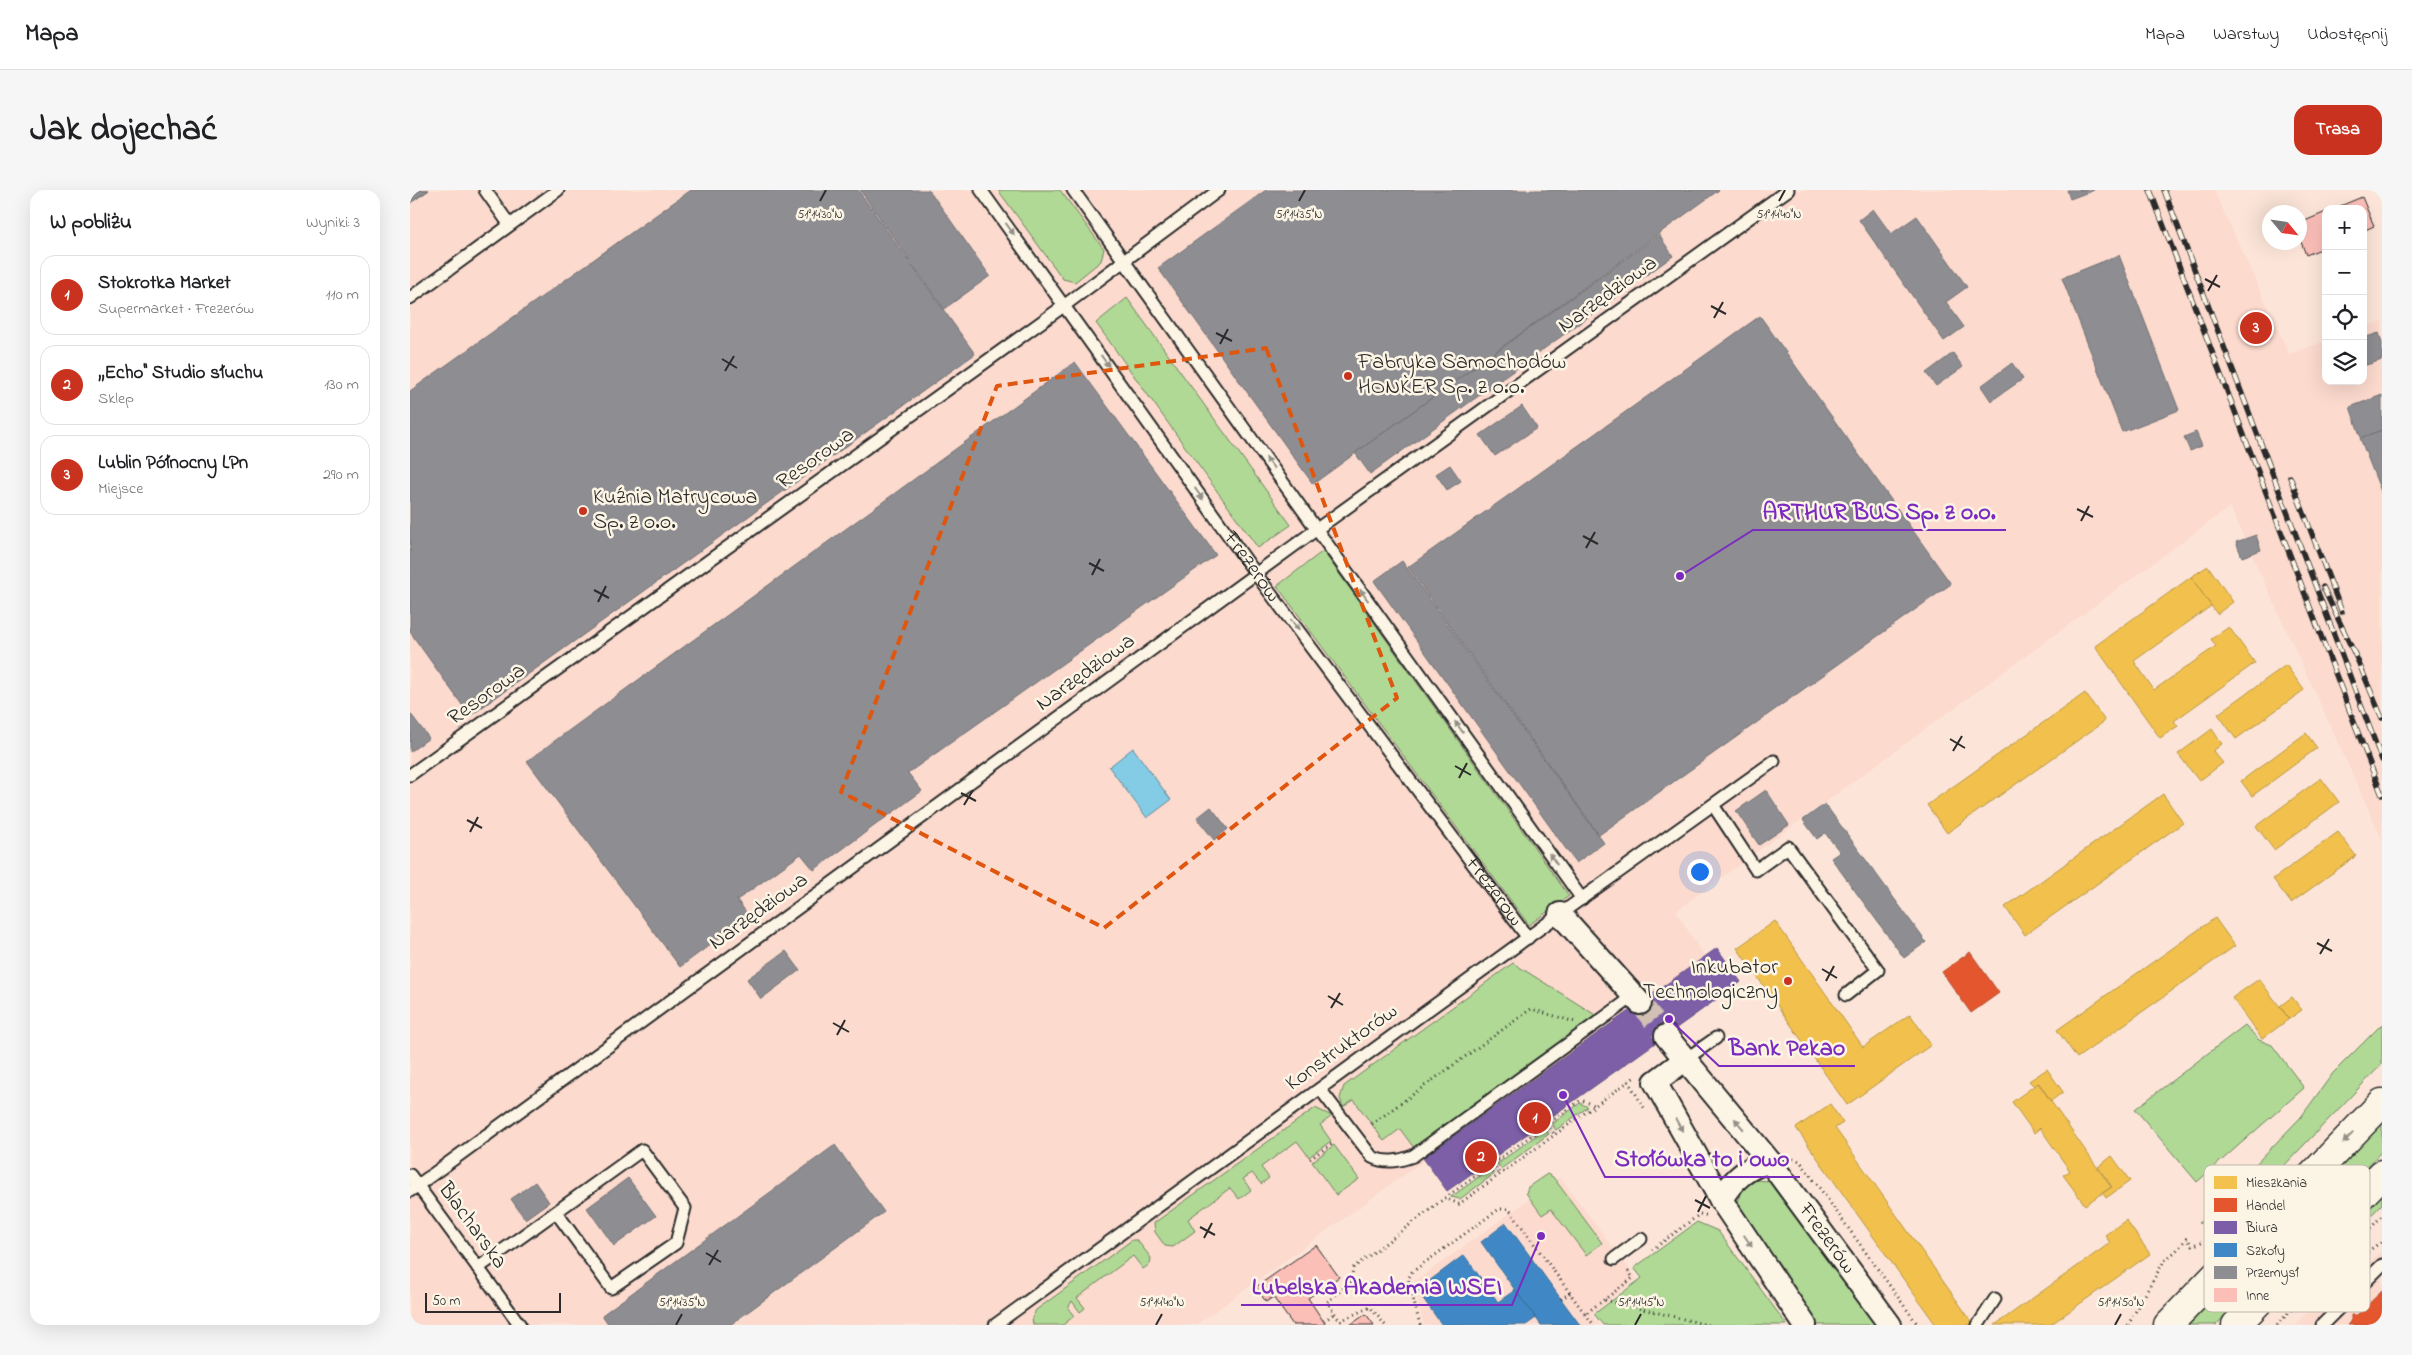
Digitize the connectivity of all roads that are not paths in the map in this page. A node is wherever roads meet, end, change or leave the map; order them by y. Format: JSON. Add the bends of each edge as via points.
{"nodes":[{"id":1,"x":485,"y":190,"type":"edge"},
{"id":2,"x":558,"y":190,"type":"edge"},
{"id":3,"x":981,"y":190,"type":"edge"},
{"id":4,"x":1073,"y":190,"type":"edge"},
{"id":5,"x":1219,"y":190,"type":"edge"},
{"id":6,"x":1788,"y":190,"type":"edge"},
{"id":7,"x":509,"y":224,"type":"junction"},
{"id":8,"x":1124,"y":260,"type":"junction"},
{"id":9,"x":410,"y":298,"type":"edge"},
{"id":10,"x":1065,"y":305,"type":"junction"},
{"id":11,"x":1317,"y":529,"type":"junction"},
{"id":12,"x":1256,"y":574,"type":"junction"},
{"id":13,"x":1774,"y":762,"type":"dead end"},
{"id":14,"x":410,"y":775,"type":"edge"},
{"id":15,"x":1713,"y":805,"type":"junction"},
{"id":16,"x":1582,"y":899,"type":"junction"},
{"id":17,"x":1560,"y":914,"type":"junction"},
{"id":18,"x":1528,"y":938,"type":"junction"},
{"id":19,"x":1846,"y":994,"type":"dead end"},
{"id":20,"x":1637,"y":999,"type":"joint"},
{"id":21,"x":1666,"y":1036,"type":"tunnel mouth"},
{"id":22,"x":1716,"y":1038,"type":"dead end"},
{"id":23,"x":1686,"y":1059,"type":"junction"},
{"id":24,"x":1320,"y":1089,"type":"junction"},
{"id":25,"x":2382,"y":1103,"type":"edge"},
{"id":26,"x":1781,"y":1160,"type":"junction"},
{"id":27,"x":2322,"y":1165,"type":"edge"},
{"id":28,"x":2382,"y":1174,"type":"edge"},
{"id":29,"x":410,"y":1175,"type":"edge"},
{"id":30,"x":2370,"y":1186,"type":"edge"},
{"id":31,"x":414,"y":1188,"type":"edge"},
{"id":32,"x":1717,"y":1210,"type":"junction"},
{"id":33,"x":556,"y":1212,"type":"junction"},
{"id":34,"x":1641,"y":1239,"type":"dead end"},
{"id":35,"x":1614,"y":1259,"type":"dead end"},
{"id":36,"x":2382,"y":1265,"type":"edge"},
{"id":37,"x":478,"y":1268,"type":"junction"},
{"id":38,"x":2370,"y":1277,"type":"edge"},
{"id":39,"x":2204,"y":1288,"type":"edge"},
{"id":40,"x":1996,"y":1299,"type":"dead end"},
{"id":41,"x":2249,"y":1312,"type":"edge"},
{"id":42,"x":2335,"y":1312,"type":"edge"},
{"id":43,"x":1009,"y":1321,"type":"edge"},
{"id":44,"x":520,"y":1325,"type":"edge"},
{"id":45,"x":996,"y":1325,"type":"edge"},
{"id":46,"x":1806,"y":1325,"type":"edge"},
{"id":47,"x":1890,"y":1325,"type":"edge"},
{"id":48,"x":1978,"y":1325,"type":"edge"},
{"id":49,"x":2168,"y":1325,"type":"edge"},
{"id":50,"x":2236,"y":1325,"type":"edge"},
{"id":51,"x":2322,"y":1325,"type":"edge"}],
"edges":[{"from":1,"to":7,"type":"lane"},
{"from":2,"to":7,"type":"lane"},
{"from":3,"to":10,"type":"lane","name":"Frezerów","one_way":true},
{"from":4,"to":8,"type":"lane"},
{"from":5,"to":8,"type":"lane","name":"Resorowa"},
{"from":6,"to":11,"type":"lane","name":"Narzędziowa"},
{"from":7,"to":9,"type":"lane"},
{"from":8,"to":10,"type":"lane","name":"Resorowa"},
{"from":11,"to":8,"type":"lane","one_way":true},
{"from":10,"to":12,"type":"lane","name":"Frezerów","one_way":true},
{"from":10,"to":14,"type":"lane","name":"Resorowa"},
{"from":11,"to":12,"type":"lane","name":"Narzędziowa"},
{"from":16,"to":11,"type":"lane","one_way":true},
{"from":12,"to":18,"type":"lane","name":"Frezerów","one_way":true},
{"from":12,"to":31,"type":"lane","name":"Narzędziowa"},
{"from":13,"to":15,"type":"lane","name":"Konstruktorów"},
{"from":15,"to":16,"type":"lane","name":"Konstruktorów"},
{"from":15,"to":19,"type":"lane","via":[[1756,870],[1788,847],[1878,970]]},
{"from":16,"to":17,"type":"lane","name":"Konstruktorów"},
{"from":17,"to":18,"type":"lane","name":"Konstruktorów"},
{"from":17,"to":20,"type":"street","name":"Frezerów"},
{"from":18,"to":24,"type":"lane","name":"Konstruktorów"},
{"from":20,"to":24,"type":"lane","via":[[1591,1027],[1412,1156],[1400,1161],[1372,1158]]},
{"from":21,"to":23,"type":"street","name":"Frezerów"},
{"from":22,"to":23,"type":"lane"},
{"from":26,"to":23,"type":"street","name":"Frezerów","one_way":true},
{"from":23,"to":32,"type":"street","one_way":true,"via":[[1646,1079]]},
{"from":24,"to":43,"type":"lane","name":"Konstruktorów"},
{"from":25,"to":27,"type":"main road","one_way":true},
{"from":26,"to":32,"type":"street","via":[[1757,1164],[1743,1174],[1729,1186]]},
{"from":26,"to":47,"type":"street","name":"Frezerów"},
{"from":28,"to":30,"type":"main road"},
{"from":29,"to":31,"type":"lane","name":"Blacharska"},
{"from":31,"to":37,"type":"lane","name":"Blacharska"},
{"from":32,"to":46,"type":"street","one_way":true},
{"from":33,"to":33,"type":"lane","via":[[642,1150],[685,1208],[676,1243],[611,1288]]},
{"from":33,"to":37,"type":"lane"},
{"from":34,"to":35,"type":"lane"},
{"from":36,"to":38,"type":"lane"},
{"from":37,"to":44,"type":"lane","name":"Blacharska"},
{"from":39,"to":49,"type":"main road","one_way":true},
{"from":40,"to":48,"type":"lane"},
{"from":41,"to":50,"type":"main road"},
{"from":42,"to":51,"type":"lane"},
{"from":43,"to":45,"type":"lane","name":"Konstruktorów"}]}
